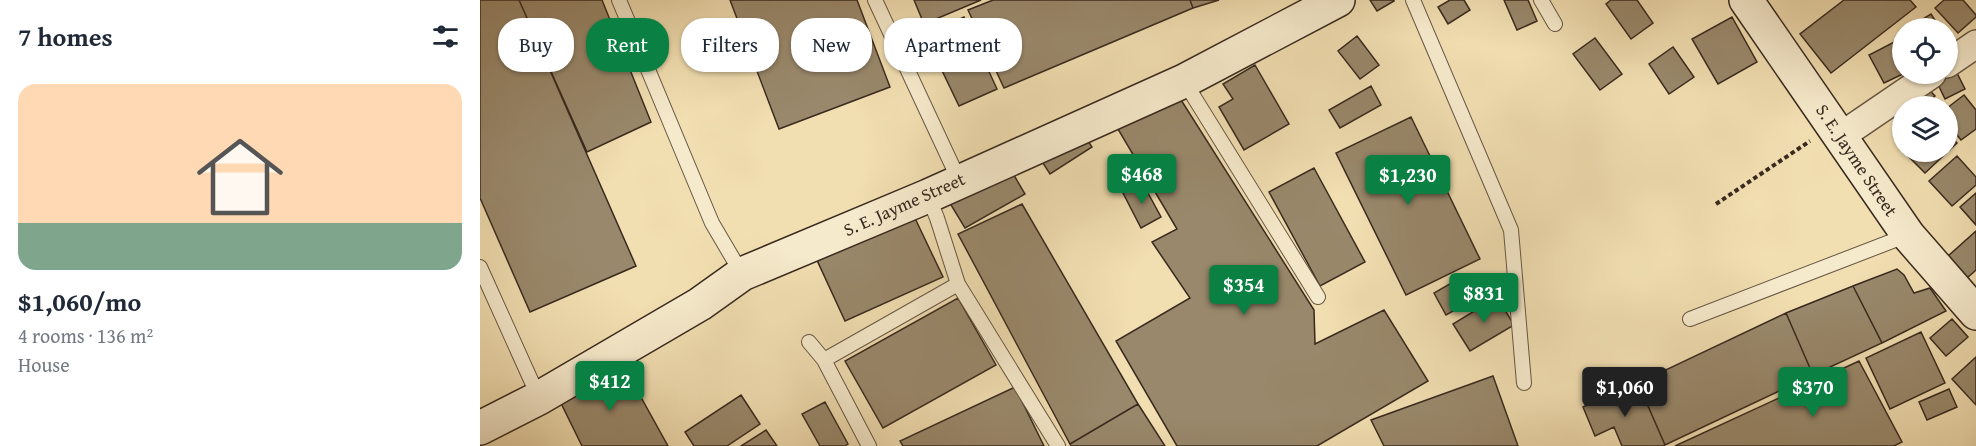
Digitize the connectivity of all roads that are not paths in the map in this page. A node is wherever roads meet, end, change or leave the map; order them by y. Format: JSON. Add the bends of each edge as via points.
{"nodes":[{"id":1,"x":620,"y":0,"type":"edge"},
{"id":2,"x":875,"y":0,"type":"edge"},
{"id":3,"x":1413,"y":0,"type":"edge"},
{"id":4,"x":1541,"y":0,"type":"edge"},
{"id":5,"x":1746,"y":0,"type":"edge"},
{"id":6,"x":1332,"y":1,"type":"edge"},
{"id":7,"x":1555,"y":24,"type":"dead end"},
{"id":8,"x":1976,"y":44,"type":"edge"},
{"id":9,"x":1958,"y":56,"type":"edge"},
{"id":10,"x":1184,"y":81,"type":"junction"},
{"id":11,"x":1915,"y":84,"type":"edge"},
{"id":12,"x":1837,"y":130,"type":"junction"},
{"id":13,"x":959,"y":180,"type":"junction"},
{"id":14,"x":928,"y":196,"type":"junction"},
{"id":15,"x":1908,"y":235,"type":"junction"},
{"id":16,"x":480,"y":267,"type":"edge"},
{"id":17,"x":742,"y":274,"type":"junction"},
{"id":18,"x":958,"y":284,"type":"junction"},
{"id":19,"x":1318,"y":297,"type":"dead end"},
{"id":20,"x":1976,"y":313,"type":"edge"},
{"id":21,"x":1690,"y":319,"type":"dead end"},
{"id":22,"x":809,"y":342,"type":"dead end"},
{"id":23,"x":824,"y":360,"type":"junction"},
{"id":24,"x":1524,"y":383,"type":"dead end"},
{"id":25,"x":539,"y":398,"type":"junction"},
{"id":26,"x":480,"y":428,"type":"edge"},
{"id":27,"x":869,"y":446,"type":"edge"},
{"id":28,"x":1058,"y":446,"type":"edge"}],
"edges":[{"from":1,"to":17,"type":"lane","via":[[712,223]]},
{"from":2,"to":13,"type":"lane"},
{"from":3,"to":24,"type":"lane","via":[[1511,230]]},
{"from":4,"to":7,"type":"lane"},
{"from":5,"to":12,"type":"street","name":"S. E. Jayme Street"},
{"from":6,"to":10,"type":"street","name":"S. E. Jayme Street"},
{"from":8,"to":9,"type":"street"},
{"from":10,"to":13,"type":"street","name":"S. E. Jayme Street"},
{"from":10,"to":19,"type":"lane"},
{"from":11,"to":12,"type":"street"},
{"from":12,"to":15,"type":"street","name":"S. E. Jayme Street"},
{"from":13,"to":14,"type":"street","name":"S. E. Jayme Street"},
{"from":14,"to":17,"type":"street","name":"S. E. Jayme Street"},
{"from":14,"to":18,"type":"lane"},
{"from":15,"to":20,"type":"street","name":"S. E. Jayme Street"},
{"from":15,"to":21,"type":"lane"},
{"from":16,"to":25,"type":"lane"},
{"from":17,"to":25,"type":"street","name":"S. E. Jayme Street","via":[[700,304]]},
{"from":18,"to":23,"type":"lane"},
{"from":18,"to":28,"type":"lane"},
{"from":22,"to":23,"type":"lane"},
{"from":23,"to":27,"type":"lane"},
{"from":25,"to":26,"type":"street","name":"S. E. Jayme Street"}]}
